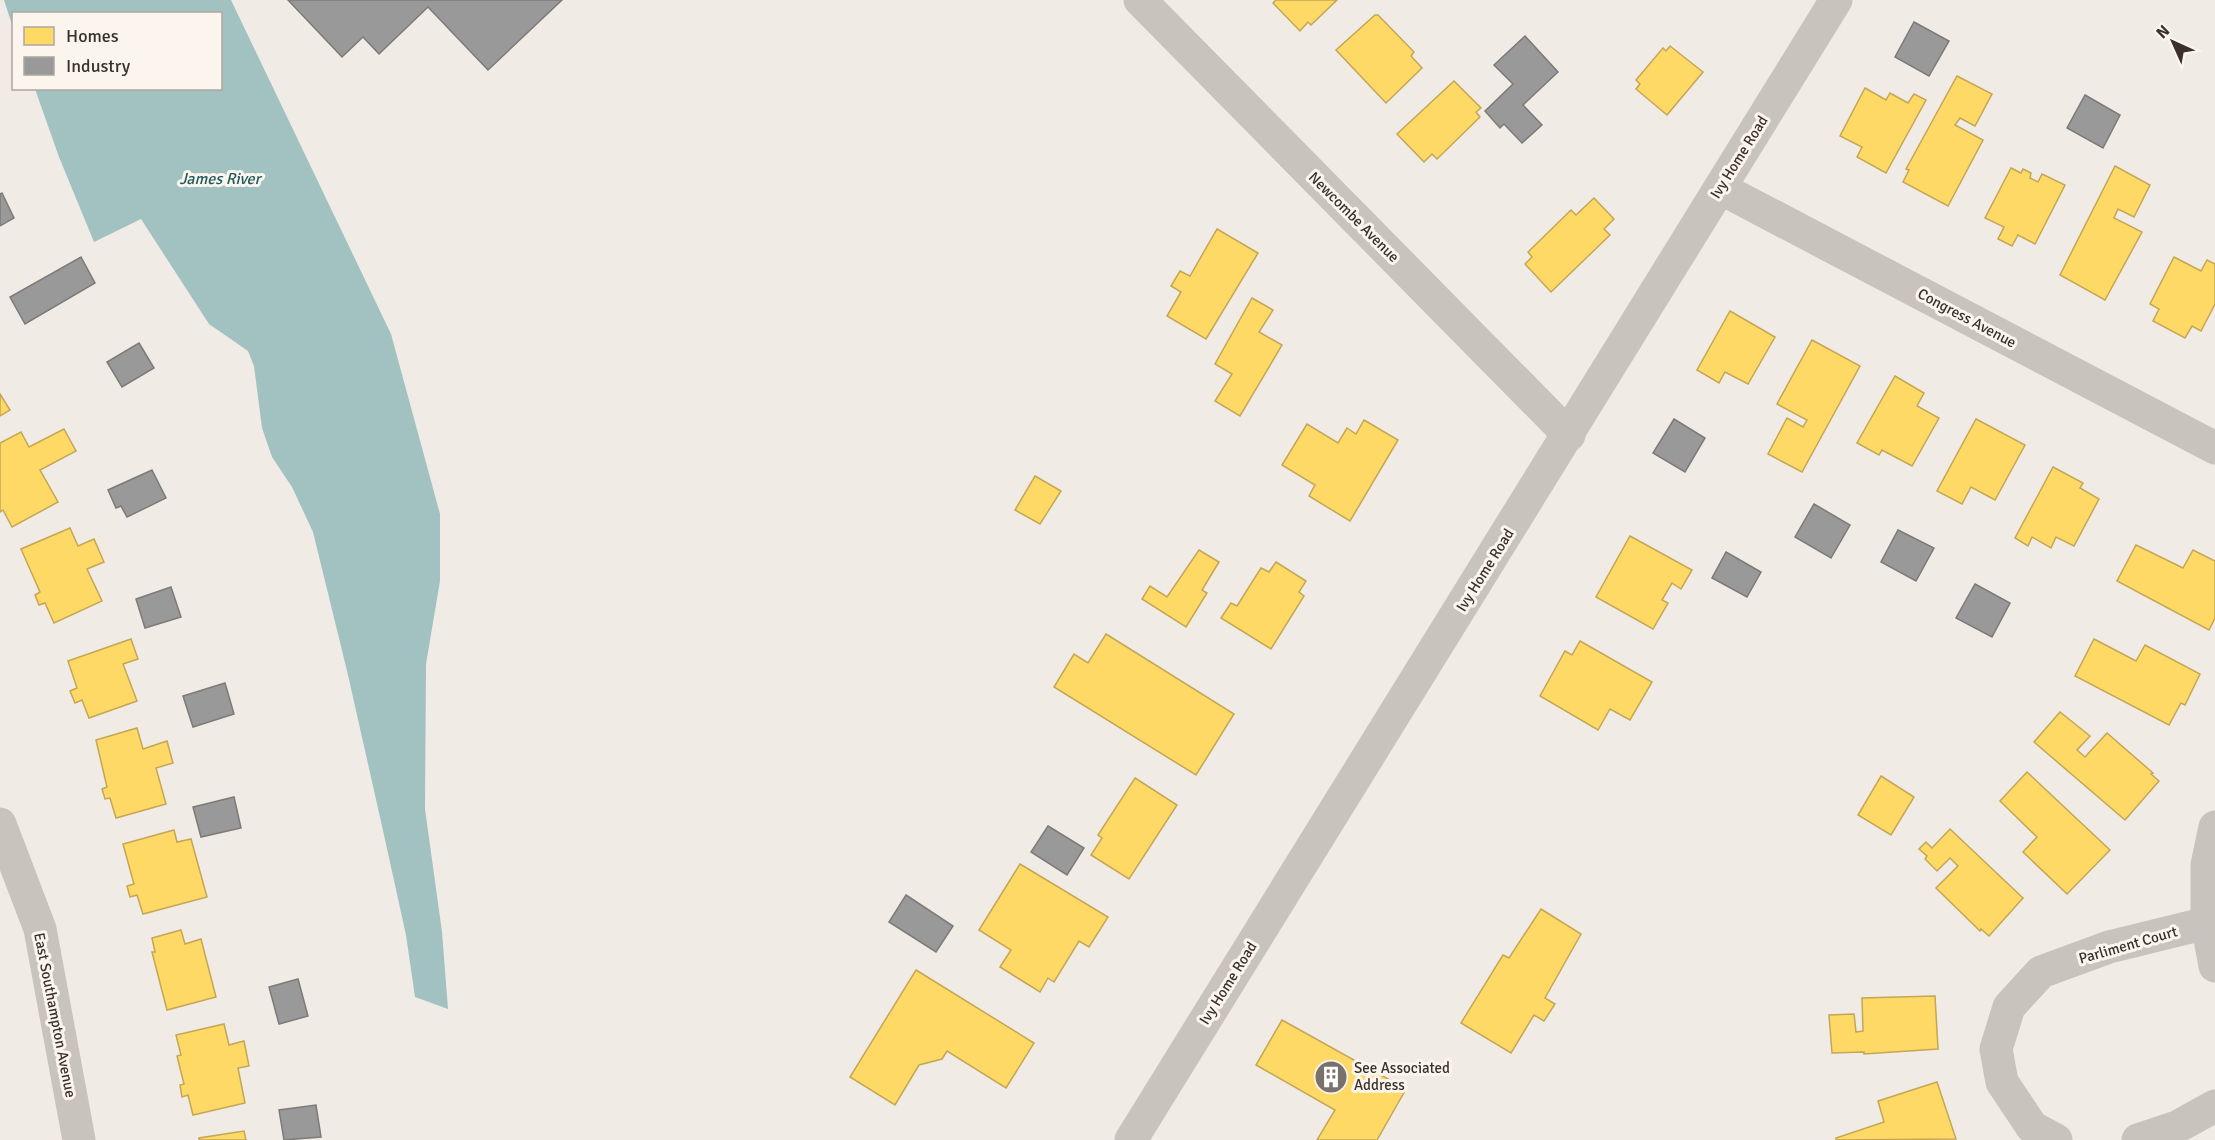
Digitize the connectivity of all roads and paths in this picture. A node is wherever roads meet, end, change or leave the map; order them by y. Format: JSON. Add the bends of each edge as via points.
{"nodes":[{"id":1,"x":1140,"y":0,"type":"edge"},
{"id":2,"x":1836,"y":0,"type":"edge"},
{"id":3,"x":1720,"y":188,"type":"junction"},
{"id":4,"x":1569,"y":435,"type":"junction"},
{"id":5,"x":2215,"y":448,"type":"edge"},
{"id":6,"x":0,"y":824,"type":"edge"},
{"id":7,"x":2215,"y":827,"type":"edge"},
{"id":8,"x":2207,"y":923,"type":"junction"},
{"id":9,"x":2215,"y":966,"type":"edge"},
{"id":10,"x":2215,"y":1106,"type":"edge"},
{"id":11,"x":1140,"y":1137,"type":"edge"},
{"id":12,"x":79,"y":1140,"type":"edge"},
{"id":13,"x":2056,"y":1140,"type":"edge"},
{"id":14,"x":2138,"y":1140,"type":"edge"}],
"edges":[{"from":1,"to":4,"type":"street","name":"Newcombe Avenue"},
{"from":2,"to":3,"type":"street","name":"Ivy Home Road"},
{"from":3,"to":4,"type":"street","name":"Ivy Home Road"},
{"from":3,"to":5,"type":"street","name":"Congress Avenue"},
{"from":4,"to":11,"type":"street","name":"Ivy Home Road"},
{"from":6,"to":12,"type":"street","name":"East Southampton Avenue","via":[[40,929]]},
{"from":7,"to":8,"type":"street","via":[[2207,865]]},
{"from":8,"to":9,"type":"street"},
{"from":8,"to":13,"type":"street","name":"Parliment Court","via":[[2109,947],[2040,972],[2009,1008],[1996,1048],[2002,1082],[2032,1126]]},
{"from":10,"to":14,"type":"street","via":[[2178,1127]]}]}
